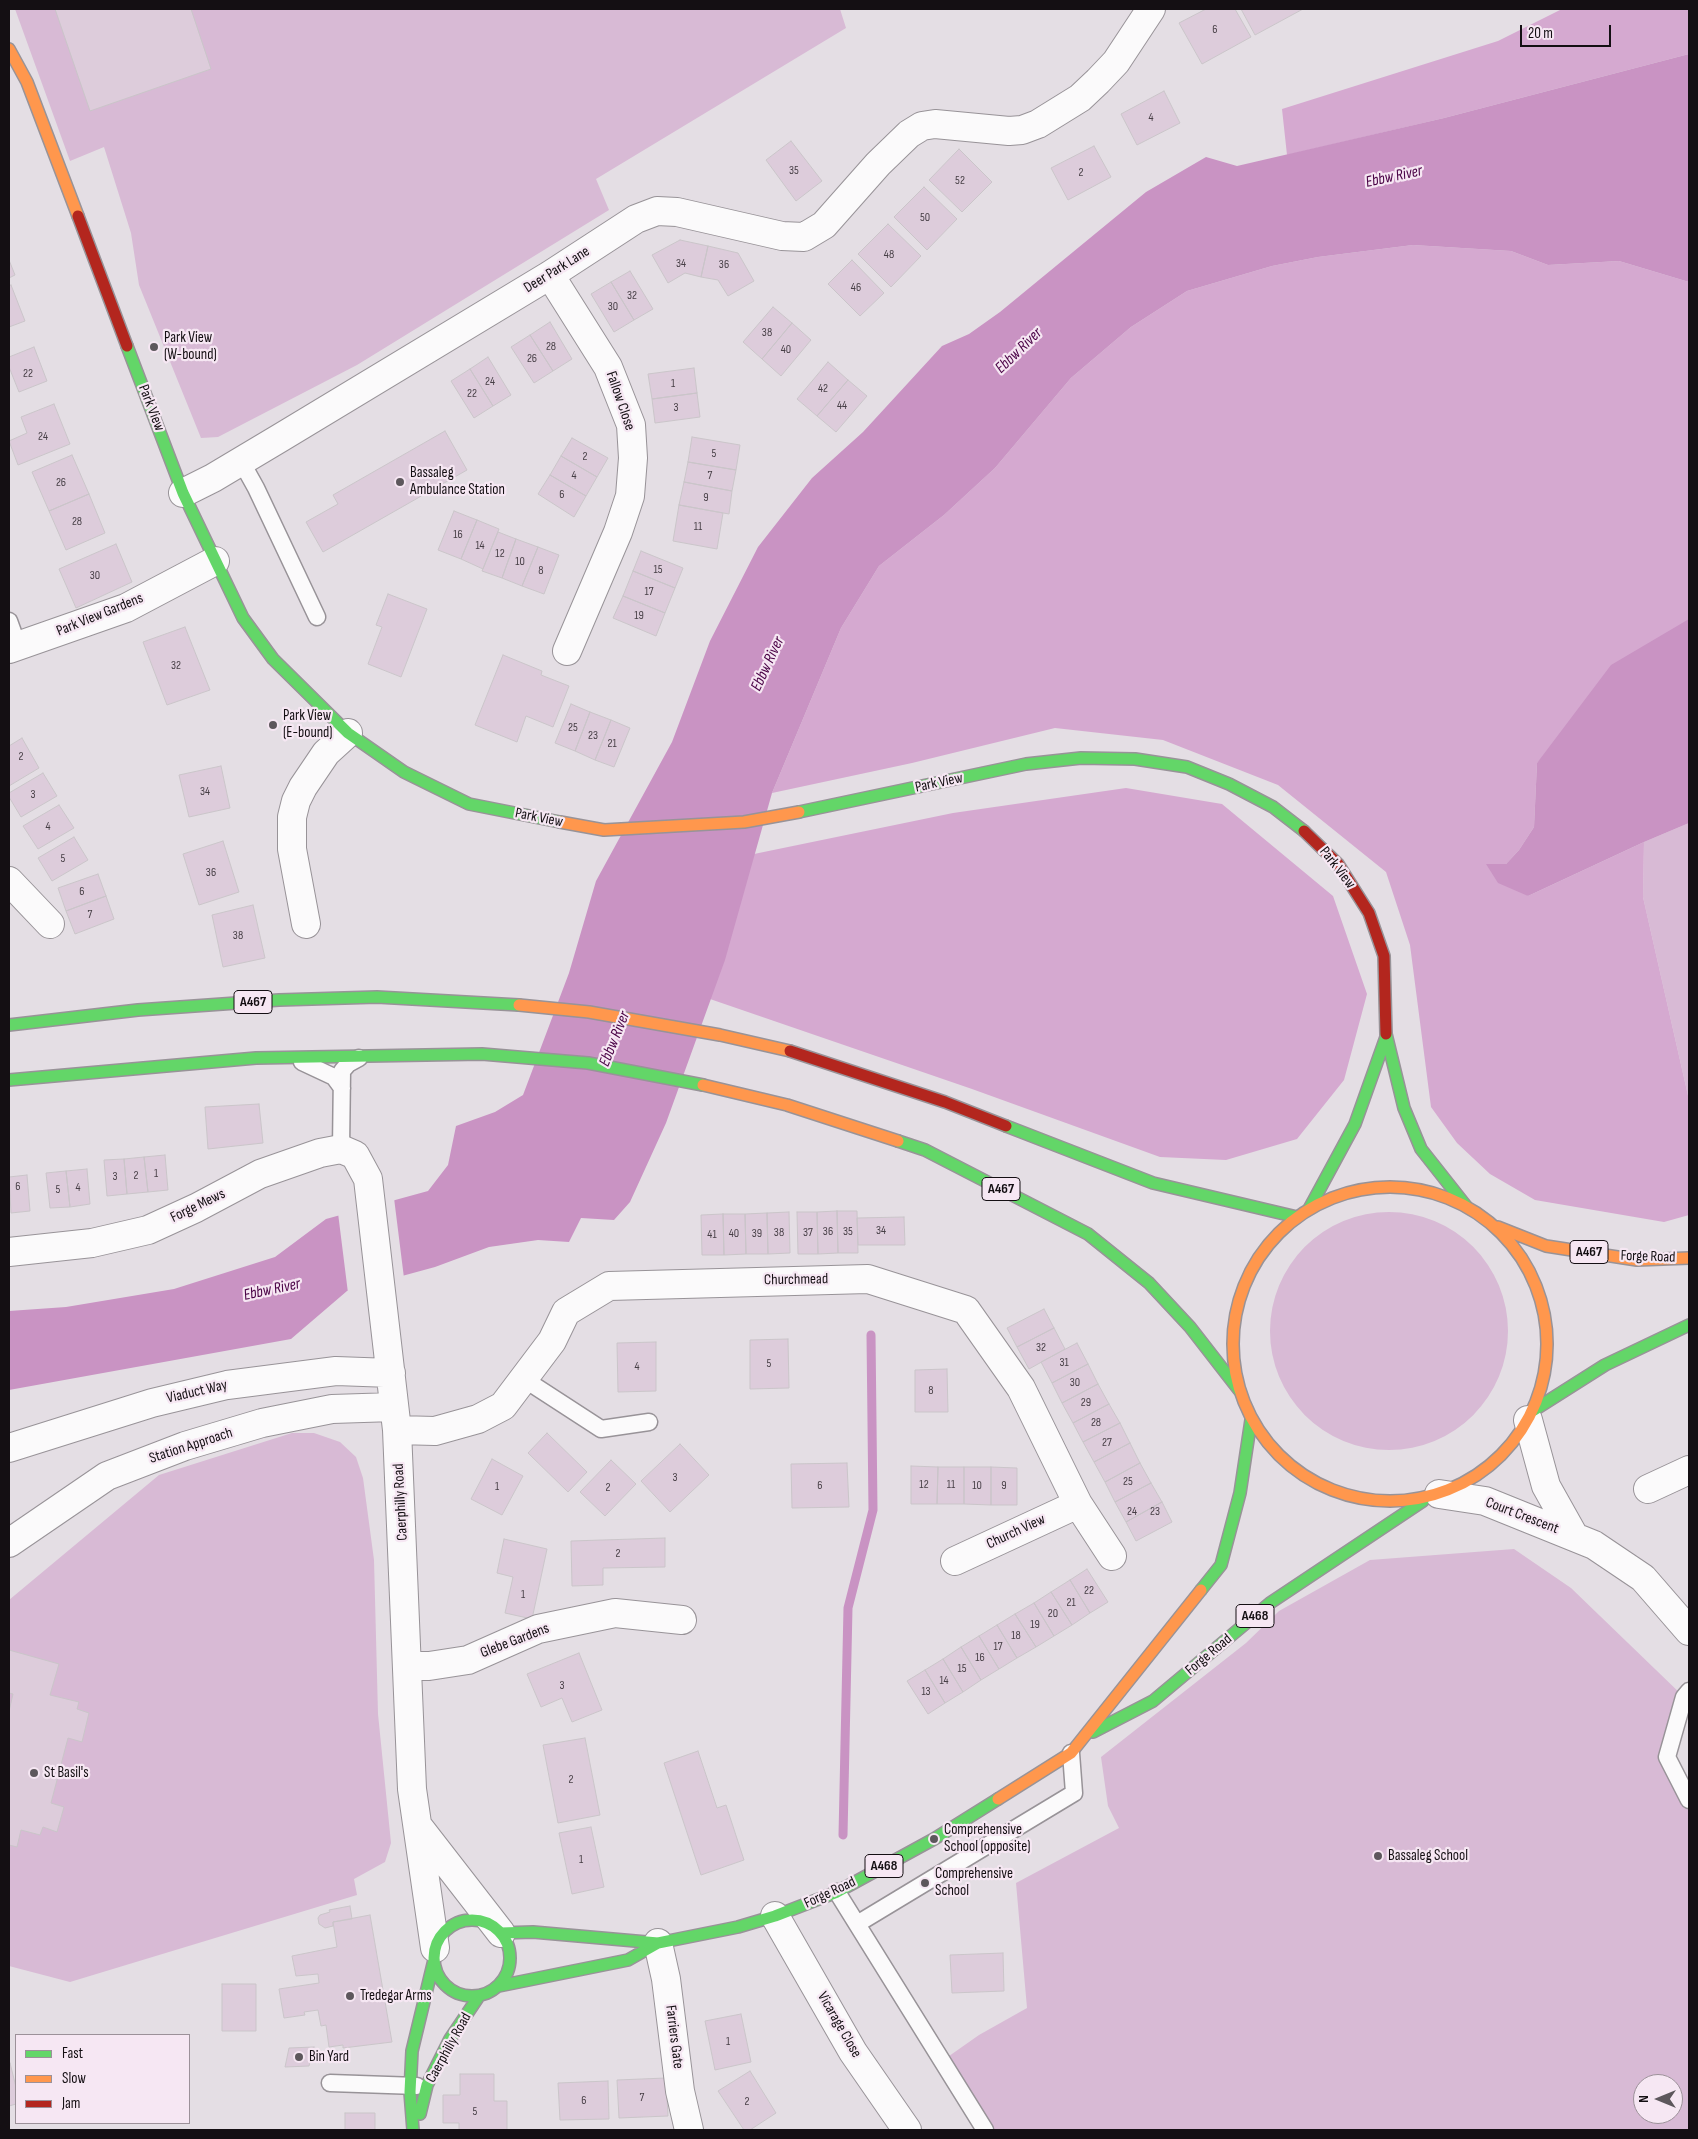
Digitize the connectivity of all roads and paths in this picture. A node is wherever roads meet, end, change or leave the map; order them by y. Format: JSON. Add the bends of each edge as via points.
{"nodes":[{"id":1,"x":1152,"y":9,"type":"edge"},
{"id":2,"x":9,"y":49,"type":"edge"},
{"id":3,"x":550,"y":275,"type":"junction"},
{"id":4,"x":241,"y":461,"type":"junction"},
{"id":5,"x":183,"y":492,"type":"junction"},
{"id":6,"x":215,"y":561,"type":"junction"},
{"id":7,"x":317,"y":617,"type":"dead end"},
{"id":8,"x":12,"y":639,"type":"edge"},
{"id":9,"x":568,"y":651,"type":"dead end"},
{"id":10,"x":348,"y":733,"type":"junction"},
{"id":11,"x":9,"y":881,"type":"edge"},
{"id":12,"x":50,"y":924,"type":"dead end"},
{"id":13,"x":306,"y":924,"type":"dead end"},
{"id":14,"x":9,"y":1025,"type":"edge"},
{"id":15,"x":1386,"y":1037,"type":"junction"},
{"id":16,"x":362,"y":1056,"type":"junction"},
{"id":17,"x":289,"y":1057,"type":"junction"},
{"id":18,"x":9,"y":1080,"type":"edge"},
{"id":19,"x":342,"y":1088,"type":"junction"},
{"id":20,"x":341,"y":1149,"type":"junction"},
{"id":21,"x":1466,"y":1206,"type":"junction"},
{"id":22,"x":1309,"y":1209,"type":"junction"},
{"id":23,"x":1296,"y":1217,"type":"junction"},
{"id":24,"x":1492,"y":1224,"type":"junction"},
{"id":25,"x":9,"y":1252,"type":"edge"},
{"id":26,"x":1689,"y":1258,"type":"edge"},
{"id":27,"x":1689,"y":1324,"type":"edge"},
{"id":28,"x":391,"y":1373,"type":"junction"},
{"id":29,"x":524,"y":1379,"type":"junction"},
{"id":30,"x":1239,"y":1390,"type":"junction"},
{"id":31,"x":1531,"y":1415,"type":"junction"},
{"id":32,"x":396,"y":1419,"type":"junction"},
{"id":33,"x":1251,"y":1420,"type":"junction"},
{"id":34,"x":648,"y":1422,"type":"dead end"},
{"id":35,"x":9,"y":1448,"type":"edge"},
{"id":36,"x":1689,"y":1470,"type":"edge"},
{"id":37,"x":1648,"y":1489,"type":"dead end"},
{"id":38,"x":1433,"y":1496,"type":"junction"},
{"id":39,"x":1078,"y":1504,"type":"junction"},
{"id":40,"x":1574,"y":1536,"type":"junction"},
{"id":41,"x":9,"y":1543,"type":"edge"},
{"id":42,"x":1112,"y":1556,"type":"dead end"},
{"id":43,"x":954,"y":1561,"type":"dead end"},
{"id":44,"x":682,"y":1620,"type":"dead end"},
{"id":45,"x":1689,"y":1631,"type":"edge"},
{"id":46,"x":408,"y":1666,"type":"junction"},
{"id":47,"x":1689,"y":1691,"type":"edge"},
{"id":48,"x":1085,"y":1736,"type":"junction"},
{"id":49,"x":1070,"y":1753,"type":"junction"},
{"id":50,"x":1689,"y":1800,"type":"edge"},
{"id":51,"x":418,"y":1825,"type":"junction"},
{"id":52,"x":837,"y":1892,"type":"junction"},
{"id":53,"x":775,"y":1916,"type":"junction"},
{"id":54,"x":857,"y":1924,"type":"junction"},
{"id":55,"x":501,"y":1933,"type":"junction"},
{"id":56,"x":658,"y":1943,"type":"junction"},
{"id":57,"x":435,"y":1954,"type":"junction"},
{"id":58,"x":499,"y":1986,"type":"junction"},
{"id":59,"x":479,"y":1996,"type":"junction"},
{"id":60,"x":330,"y":2083,"type":"dead end"},
{"id":61,"x":418,"y":2086,"type":"junction"},
{"id":62,"x":414,"y":2130,"type":"edge"},
{"id":63,"x":689,"y":2130,"type":"edge"},
{"id":64,"x":907,"y":2130,"type":"edge"},
{"id":65,"x":985,"y":2130,"type":"edge"}],
"edges":[{"from":1,"to":3,"type":"street","name":"Deer Park Lane","via":[[1116,62],[1080,98],[1022,130],[928,124],[896,146],[824,226],[809,234],[794,238],[677,212],[657,211],[636,220]]},
{"from":2,"to":5,"type":"main road","name":"Park View","via":[[27,82]]},
{"from":3,"to":4,"type":"street","name":"Deer Park Lane"},
{"from":3,"to":9,"type":"street","name":"Fallow Close","via":[[608,367],[631,425],[633,458],[630,496],[618,532]]},
{"from":4,"to":5,"type":"street","name":"Deer Park Lane"},
{"from":4,"to":7,"type":"lane"},
{"from":5,"to":6,"type":"main road","name":"Park View"},
{"from":6,"to":8,"type":"street","name":"Park View Gardens","via":[[126,608]]},
{"from":6,"to":10,"type":"main road","name":"Park View","via":[[243,618],[273,659]]},
{"from":10,"to":13,"type":"street","via":[[326,753],[303,787],[292,817],[292,849]]},
{"from":10,"to":15,"type":"main road","name":"Park View","via":[[404,772],[469,804],[604,830],[744,822],[1026,764],[1081,758],[1135,759],[1187,767],[1273,807],[1307,833],[1338,864],[1370,913],[1384,956]]},
{"from":11,"to":12,"type":"street"},
{"from":14,"to":23,"type":"main road","number":"A467","via":[[138,1010],[377,997],[499,1003],[589,1012],[720,1034],[803,1054],[936,1099],[1153,1183]]},
{"from":15,"to":21,"type":"main road","name":"Park View","via":[[1404,1108],[1421,1149]]},
{"from":15,"to":22,"type":"main road","name":"Park View","via":[[1355,1124]]},
{"from":16,"to":17,"type":"main road","number":"A467"},
{"from":16,"to":19,"type":"lane","via":[[342,1070]]},
{"from":16,"to":30,"type":"main road","number":"A467","via":[[482,1054],[588,1063],[705,1085],[787,1105],[925,1150],[1088,1234],[1149,1283],[1190,1326]]},
{"from":17,"to":18,"type":"main road","number":"A467","via":[[246,1058]]},
{"from":17,"to":19,"type":"lane","via":[[334,1077]]},
{"from":19,"to":20,"type":"lane"},
{"from":20,"to":25,"type":"street","name":"Forge Mews","via":[[260,1174],[148,1230],[92,1244]]},
{"from":20,"to":28,"type":"street","name":"Caerphilly Road","via":[[355,1155],[368,1179]]},
{"from":21,"to":22,"type":"main road","via":[[1438,1194],[1412,1188],[1385,1187],[1332,1197]]},
{"from":21,"to":24,"type":"main road"},
{"from":22,"to":23,"type":"main road"},
{"from":23,"to":30,"type":"main road","via":[[1273,1239],[1254,1265],[1240,1294],[1233,1358]]},
{"from":24,"to":26,"type":"main road","name":"Forge Road","number":"A467","via":[[1546,1246],[1637,1260]]},
{"from":24,"to":31,"type":"main road","via":[[1514,1247],[1530,1271],[1546,1326],[1543,1383]]},
{"from":27,"to":31,"type":"main road","via":[[1605,1365]]},
{"from":28,"to":32,"type":"street","name":"Caerphilly Road"},
{"from":28,"to":35,"type":"street","name":"Viaduct Way","via":[[336,1371],[227,1385],[152,1403]]},
{"from":29,"to":32,"type":"street","name":"Churchmead","via":[[503,1406],[478,1419],[435,1431]]},
{"from":29,"to":34,"type":"lane","via":[[601,1429]]},
{"from":29,"to":39,"type":"street","name":"Churchmead","via":[[552,1341],[566,1312],[609,1286],[868,1279],[966,1310],[1021,1388]]},
{"from":30,"to":33,"type":"main road"},
{"from":31,"to":38,"type":"main road","via":[[1512,1445],[1491,1466],[1467,1482]]},
{"from":31,"to":40,"type":"street","name":"Court Crescent","via":[[1546,1486]]},
{"from":32,"to":41,"type":"street","name":"Station Approach","via":[[332,1409],[262,1423],[186,1446],[107,1476]]},
{"from":32,"to":46,"type":"street","name":"Caerphilly Road"},
{"from":33,"to":38,"type":"main road","via":[[1271,1448],[1296,1472],[1326,1489],[1359,1500],[1393,1502]]},
{"from":33,"to":48,"type":"main road","name":"Forge Road","number":"A468","via":[[1240,1492],[1221,1566]]},
{"from":36,"to":37,"type":"street"},
{"from":38,"to":40,"type":"street","name":"Court Crescent","via":[[1486,1501]]},
{"from":38,"to":48,"type":"main road","name":"Forge Road","number":"A468","via":[[1270,1603],[1153,1701]]},
{"from":39,"to":42,"type":"street","name":"Churchmead"},
{"from":39,"to":43,"type":"street","name":"Church View"},
{"from":40,"to":45,"type":"street","name":"Court Crescent","via":[[1594,1545],[1643,1578]]},
{"from":44,"to":46,"type":"street","name":"Glebe Gardens","via":[[615,1613],[538,1629],[468,1660]]},
{"from":46,"to":51,"type":"street","name":"Caerphilly Road","via":[[412,1789]]},
{"from":47,"to":50,"type":"lane","via":[[1684,1697],[1667,1757]]},
{"from":48,"to":49,"type":"main road","name":"Forge Road","number":"A468"},
{"from":49,"to":52,"type":"main road","name":"Forge Road","number":"A468","via":[[934,1839]]},
{"from":49,"to":54,"type":"lane","via":[[1074,1793]]},
{"from":51,"to":55,"type":"street","name":"Caerphilly Road"},
{"from":51,"to":57,"type":"street","name":"Caerphilly Road"},
{"from":52,"to":53,"type":"main road","name":"Forge Road","number":"A468"},
{"from":52,"to":54,"type":"lane"},
{"from":53,"to":56,"type":"main road","name":"Forge Road","number":"A468"},
{"from":53,"to":64,"type":"street","name":"Vicarage Close","via":[[853,2052]]},
{"from":54,"to":65,"type":"lane"},
{"from":55,"to":56,"type":"main road","name":"Forge Road","number":"A468","via":[[533,1932]]},
{"from":55,"to":57,"type":"main road","name":"Caerphilly Road","via":[[490,1924],[466,1920],[443,1934]]},
{"from":55,"to":58,"type":"main road","name":"Caerphilly Road","via":[[508,1944],[511,1961]]},
{"from":56,"to":58,"type":"main road","name":"Forge Road","number":"A468","via":[[628,1960]]},
{"from":56,"to":63,"type":"street","name":"Farriers Gate","via":[[666,1979],[680,2091]]},
{"from":57,"to":59,"type":"main road","name":"Caerphilly Road","via":[[440,1978],[446,1986],[465,1996]]},
{"from":57,"to":61,"type":"main road","name":"Caerphilly Road","via":[[412,2051]]},
{"from":58,"to":59,"type":"main road","name":"Caerphilly Road"},
{"from":59,"to":61,"type":"main road","name":"Caerphilly Road"},
{"from":60,"to":61,"type":"lane"},
{"from":61,"to":62,"type":"main road","name":"Caerphilly Road"},
{"from":61,"to":62,"type":"main road","name":"Caerphilly Road"}]}
